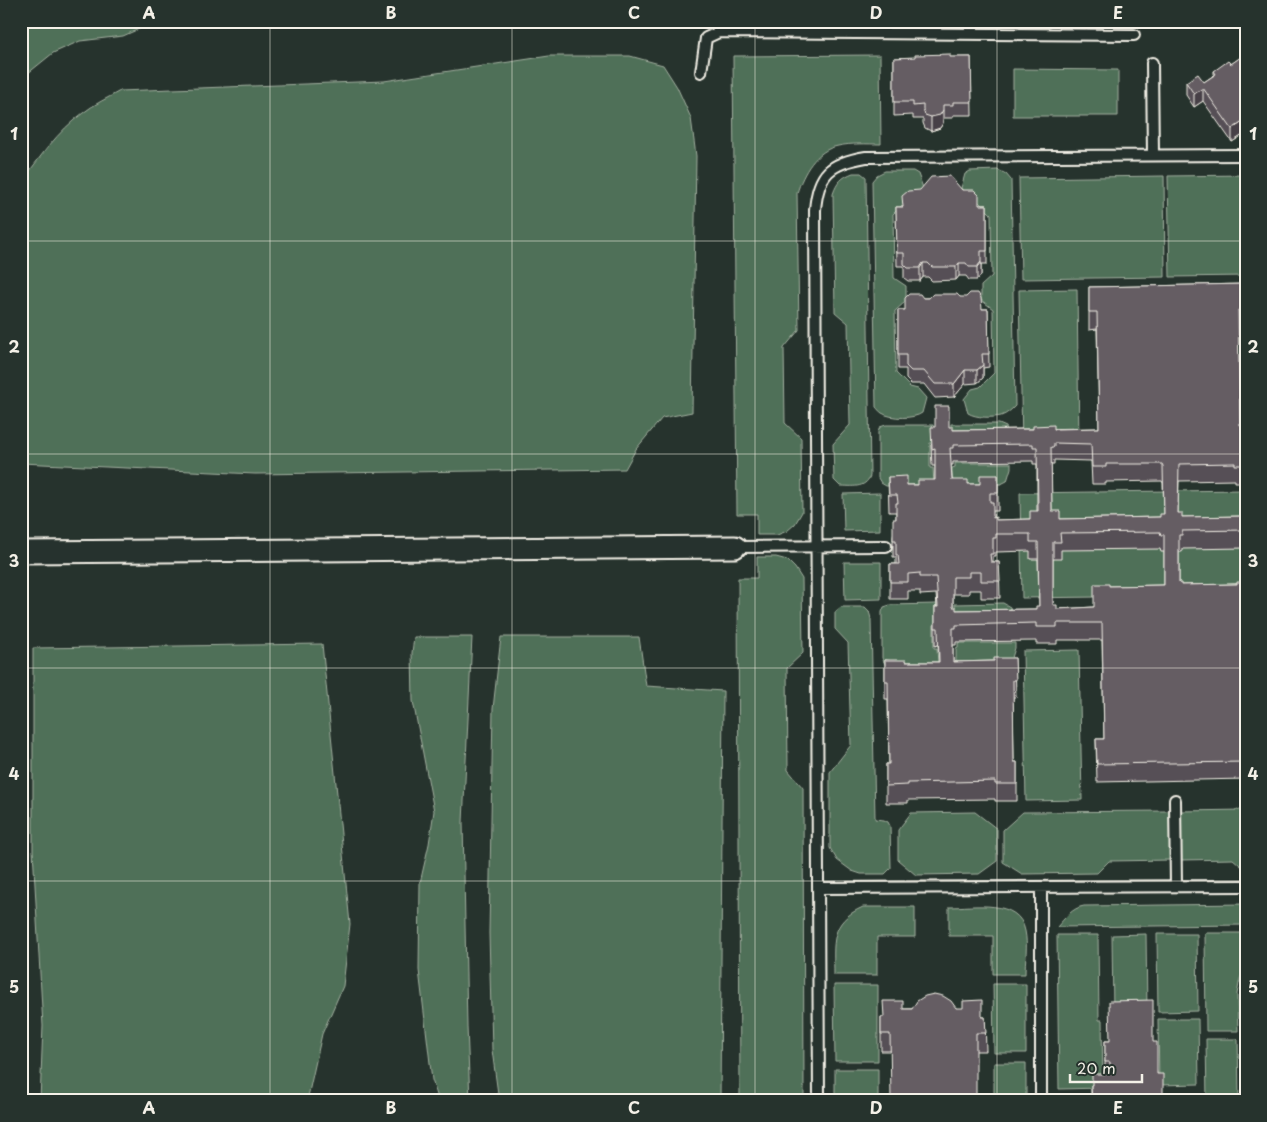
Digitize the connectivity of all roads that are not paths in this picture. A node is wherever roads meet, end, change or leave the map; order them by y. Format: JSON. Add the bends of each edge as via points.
{"nodes":[{"id":1,"x":1134,"y":35,"type":"dead end"},
{"id":2,"x":1152,"y":63,"type":"dead end"},
{"id":3,"x":701,"y":72,"type":"dead end"},
{"id":4,"x":1153,"y":155,"type":"junction"},
{"id":5,"x":1246,"y":155,"type":"edge"},
{"id":6,"x":886,"y":546,"type":"dead end"},
{"id":7,"x":735,"y":547,"type":"joint"},
{"id":8,"x":816,"y":547,"type":"junction"},
{"id":9,"x":21,"y":552,"type":"edge"},
{"id":10,"x":1175,"y":800,"type":"dead end"},
{"id":11,"x":1176,"y":886,"type":"junction"},
{"id":12,"x":1246,"y":886,"type":"edge"},
{"id":13,"x":1041,"y":887,"type":"junction"},
{"id":14,"x":818,"y":888,"type":"junction"},
{"id":15,"x":819,"y":1101,"type":"edge"},
{"id":16,"x":1041,"y":1101,"type":"edge"}],
"edges":[{"from":1,"to":3,"type":"lane","via":[[718,32],[706,38]]},
{"from":2,"to":4,"type":"lane"},
{"from":4,"to":5,"type":"lane"},
{"from":4,"to":8,"type":"lane","via":[[866,157],[849,160],[823,177],[816,192],[815,210]]},
{"from":6,"to":8,"type":"lane"},
{"from":7,"to":8,"type":"lane"},
{"from":7,"to":9,"type":"street"},
{"from":8,"to":14,"type":"lane"},
{"from":10,"to":11,"type":"lane"},
{"from":11,"to":12,"type":"lane"},
{"from":11,"to":13,"type":"lane"},
{"from":13,"to":14,"type":"lane"},
{"from":13,"to":16,"type":"lane"},
{"from":14,"to":15,"type":"lane"}]}
